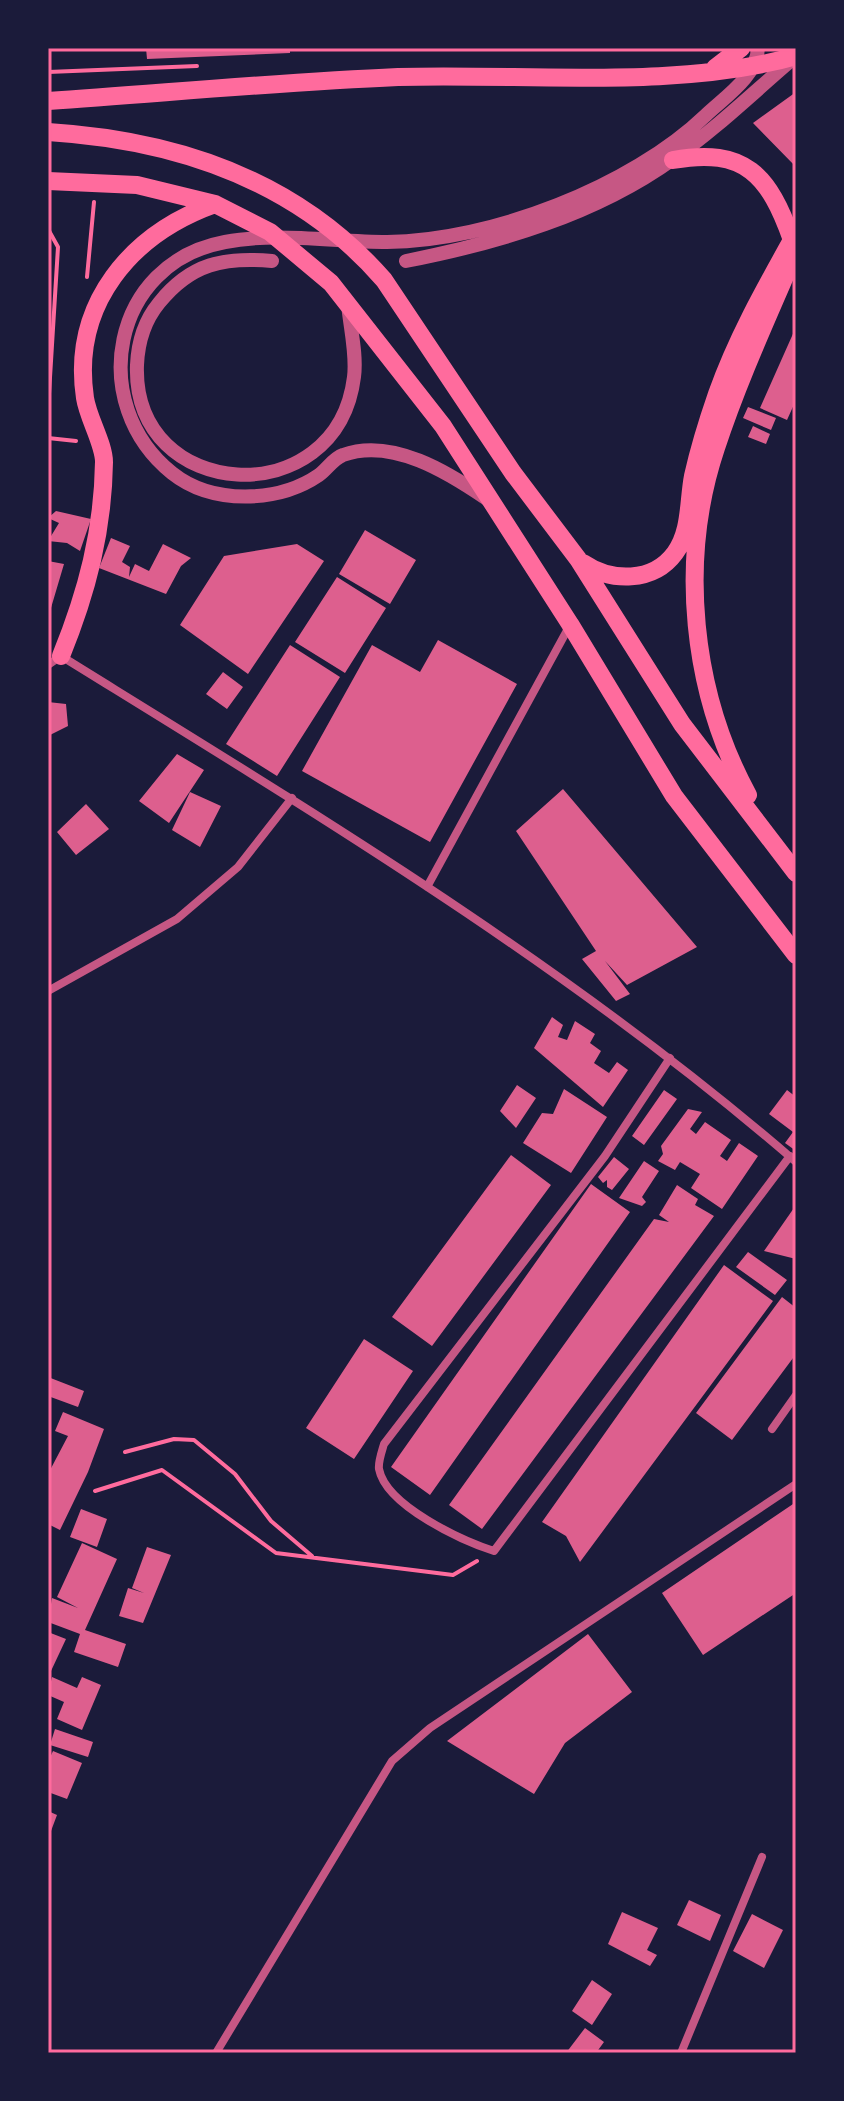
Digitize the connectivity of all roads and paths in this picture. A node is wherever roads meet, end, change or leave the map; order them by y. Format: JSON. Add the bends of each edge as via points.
{"nodes":[{"id":1,"x":741,"y":48,"type":"edge"},
{"id":2,"x":758,"y":48,"type":"edge"},
{"id":3,"x":788,"y":48,"type":"edge"},
{"id":4,"x":796,"y":55,"type":"edge"},
{"id":5,"x":754,"y":68,"type":"junction"},
{"id":6,"x":705,"y":71,"type":"junction"},
{"id":7,"x":48,"y":101,"type":"edge"},
{"id":8,"x":48,"y":132,"type":"edge"},
{"id":9,"x":673,"y":160,"type":"junction"},
{"id":10,"x":48,"y":181,"type":"edge"},
{"id":11,"x":215,"y":204,"type":"junction"},
{"id":12,"x":49,"y":228,"type":"edge"},
{"id":13,"x":796,"y":251,"type":"edge"},
{"id":14,"x":272,"y":261,"type":"dead end"},
{"id":15,"x":406,"y":261,"type":"dead end"},
{"id":16,"x":348,"y":304,"type":"junction"},
{"id":17,"x":48,"y":410,"type":"edge"},
{"id":18,"x":491,"y":502,"type":"junction"},
{"id":19,"x":578,"y":559,"type":"junction"},
{"id":20,"x":570,"y":624,"type":"junction"},
{"id":21,"x":54,"y":660,"type":"edge"},
{"id":22,"x":292,"y":798,"type":"junction"},
{"id":23,"x":776,"y":847,"type":"junction"},
{"id":24,"x":796,"y":873,"type":"edge"},
{"id":25,"x":427,"y":887,"type":"junction"},
{"id":26,"x":796,"y":955,"type":"edge"},
{"id":27,"x":48,"y":991,"type":"edge"},
{"id":28,"x":670,"y":1058,"type":"junction"},
{"id":29,"x":793,"y":1159,"type":"edge"},
{"id":30,"x":796,"y":1395,"type":"edge"},
{"id":31,"x":772,"y":1429,"type":"dead end"},
{"id":32,"x":125,"y":1452,"type":"dead end"},
{"id":33,"x":796,"y":1484,"type":"edge"},
{"id":34,"x":95,"y":1491,"type":"dead end"},
{"id":35,"x":494,"y":1551,"type":"junction"},
{"id":36,"x":314,"y":1558,"type":"junction"},
{"id":37,"x":762,"y":1857,"type":"dead end"},
{"id":38,"x":216,"y":2053,"type":"edge"},
{"id":39,"x":681,"y":2053,"type":"edge"}],
"edges":[{"from":1,"to":6,"type":"highway","via":[[719,67]]},
{"from":2,"to":5,"type":"street"},
{"from":3,"to":4,"type":"street"},
{"from":4,"to":5,"type":"highway"},
{"from":4,"to":9,"type":"street"},
{"from":5,"to":6,"type":"highway"},
{"from":5,"to":18,"type":"street","via":[[688,132],[635,168],[577,196],[517,218],[417,239],[224,242],[169,267],[131,314],[119,373],[123,403],[143,443],[175,476],[231,496],[262,496],[318,475],[341,455],[382,453],[440,468]]},
{"from":6,"to":7,"type":"highway","via":[[398,77]]},
{"from":8,"to":19,"type":"highway","via":[[162,146],[218,164],[322,220],[365,258],[401,304],[513,473]]},
{"from":9,"to":15,"type":"street","via":[[558,219],[462,250]]},
{"from":9,"to":19,"type":"highway","via":[[705,154],[736,161],[762,179],[780,205],[792,240],[750,315],[717,394],[693,476],[685,538],[673,556],[637,577],[615,578]]},
{"from":10,"to":11,"type":"highway","via":[[137,185]]},
{"from":11,"to":16,"type":"highway","via":[[247,217],[313,264]]},
{"from":11,"to":21,"type":"highway","via":[[171,223],[133,251],[98,303],[83,365],[91,427],[104,456],[102,508],[81,608]]},
{"from":12,"to":17,"type":"path","via":[[58,247]]},
{"from":13,"to":23,"type":"highway","via":[[715,450],[693,578],[708,688],[731,764]]},
{"from":14,"to":16,"type":"street","via":[[237,258],[202,267],[173,286],[150,313],[138,347],[137,382],[147,416],[168,445],[196,466],[230,476],[265,475],[299,463],[326,441],[345,411],[354,376]]},
{"from":16,"to":18,"type":"highway","via":[[443,426]]},
{"from":18,"to":20,"type":"highway"},
{"from":19,"to":23,"type":"highway","via":[[682,724]]},
{"from":20,"to":25,"type":"street"},
{"from":20,"to":26,"type":"highway","via":[[674,796]]},
{"from":21,"to":22,"type":"street"},
{"from":22,"to":25,"type":"street"},
{"from":22,"to":27,"type":"street","via":[[238,867],[177,919]]},
{"from":23,"to":24,"type":"highway"},
{"from":25,"to":28,"type":"street"},
{"from":28,"to":29,"type":"street"},
{"from":28,"to":35,"type":"street","via":[[605,1156],[384,1444],[379,1469],[390,1491],[455,1536]]},
{"from":29,"to":35,"type":"street"},
{"from":30,"to":31,"type":"street"},
{"from":32,"to":36,"type":"path","via":[[174,1439],[194,1440],[235,1474],[271,1521]]},
{"from":33,"to":38,"type":"street","via":[[430,1728],[392,1761]]},
{"from":34,"to":36,"type":"path","via":[[162,1470],[276,1553]]},
{"from":35,"to":36,"type":"path","via":[[453,1575]]},
{"from":37,"to":39,"type":"street"}]}
